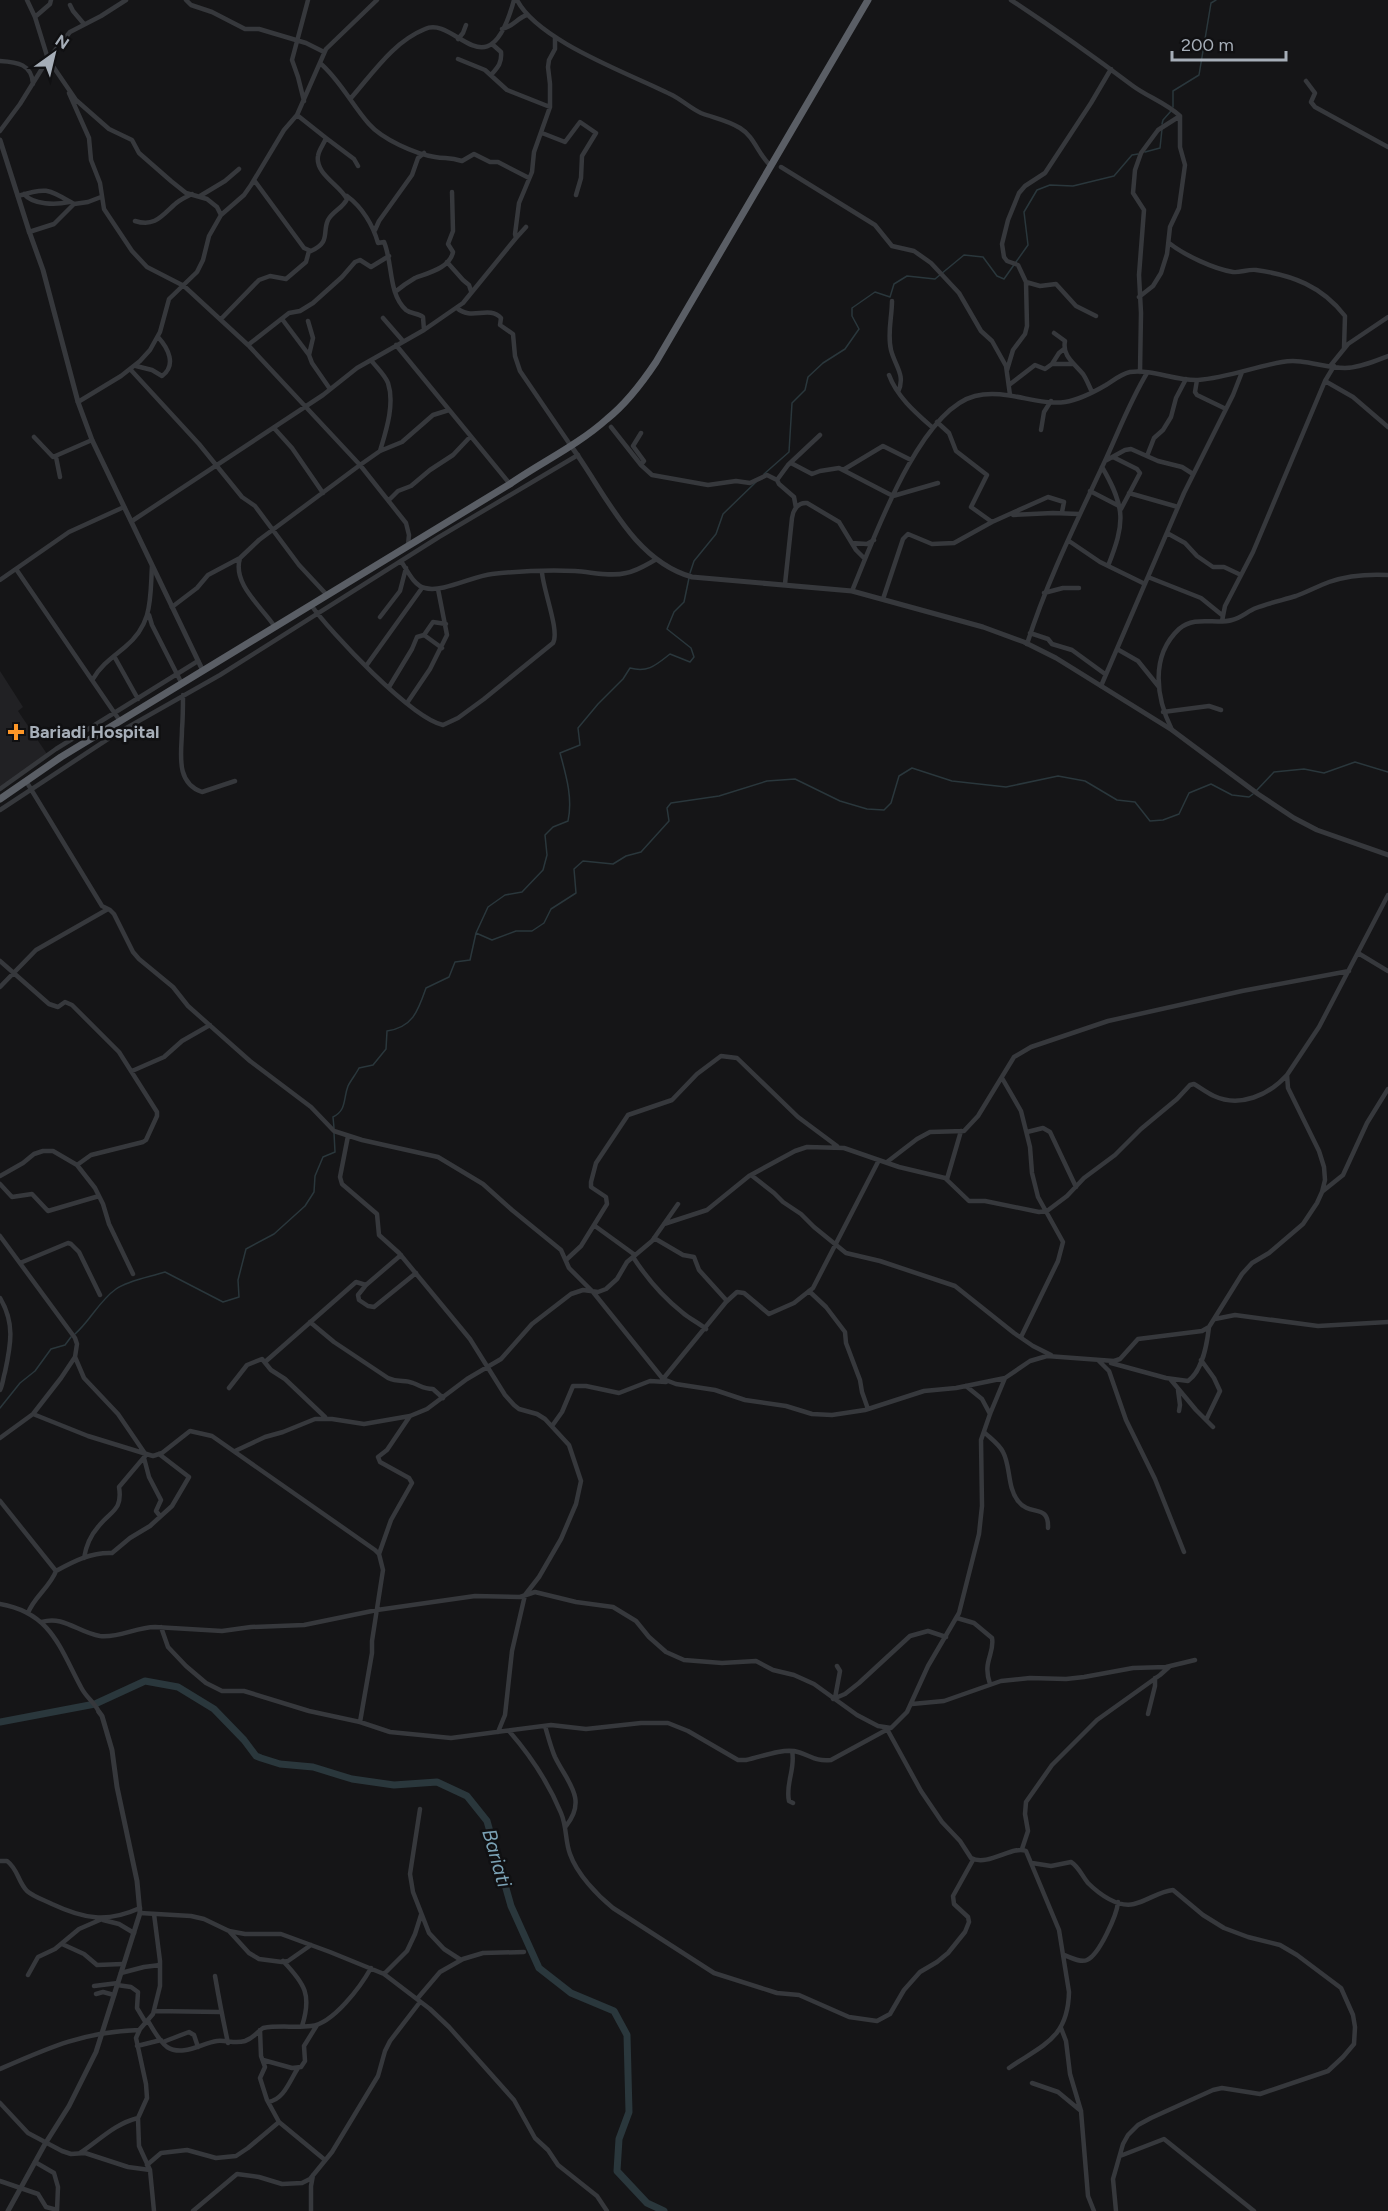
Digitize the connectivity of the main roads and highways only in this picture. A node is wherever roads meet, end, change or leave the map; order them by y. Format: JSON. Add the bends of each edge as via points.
{"nodes":[{"id":1,"x":868,"y":0,"type":"edge"},
{"id":2,"x":0,"y":799,"type":"edge"}],
"edges":[{"from":1,"to":2,"type":"highway","via":[[648,375],[607,420]]}]}
